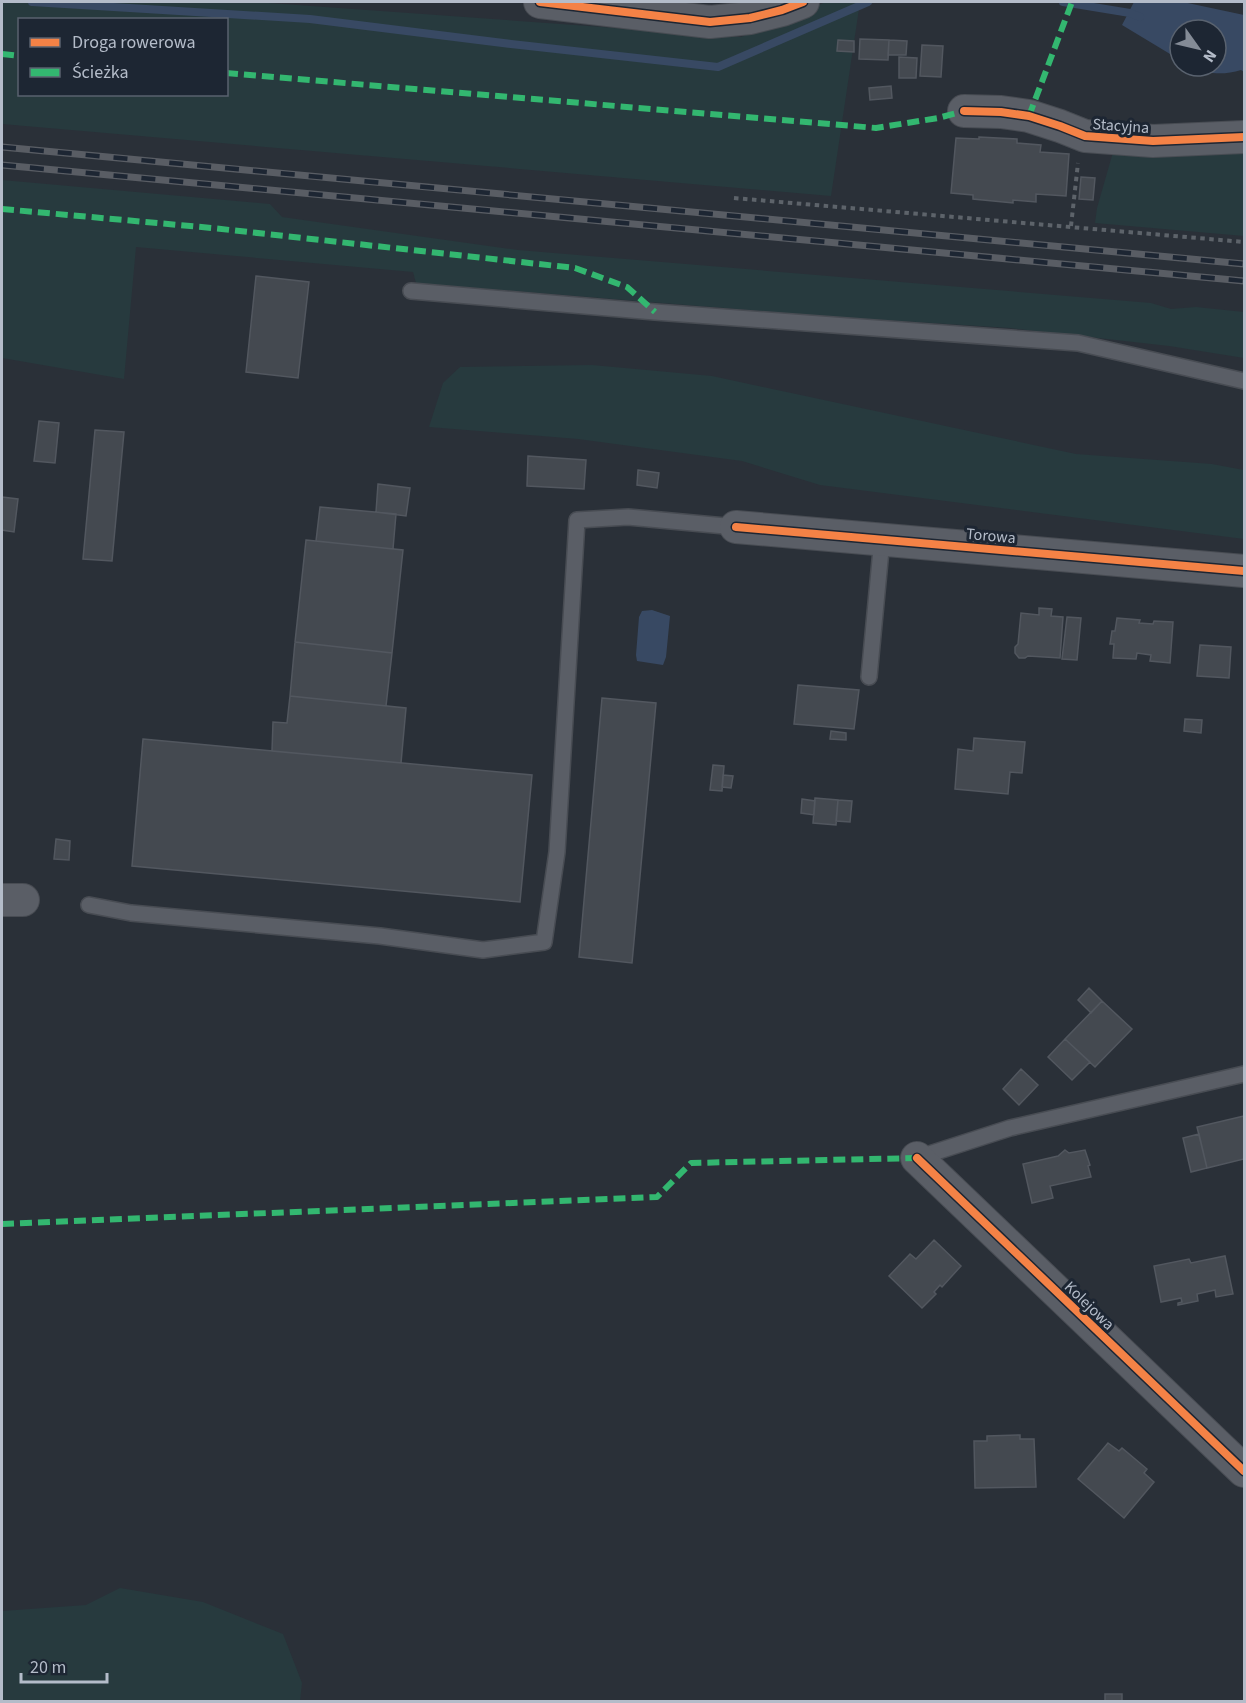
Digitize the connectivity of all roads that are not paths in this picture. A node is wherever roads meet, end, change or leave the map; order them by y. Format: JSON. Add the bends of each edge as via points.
{"nodes":[{"id":1,"x":540,"y":2,"type":"edge"},
{"id":2,"x":803,"y":2,"type":"edge"},
{"id":3,"x":964,"y":111,"type":"dead end"},
{"id":4,"x":1245,"y":137,"type":"edge"},
{"id":5,"x":411,"y":291,"type":"dead end"},
{"id":6,"x":1245,"y":381,"type":"edge"},
{"id":7,"x":736,"y":527,"type":"joint"},
{"id":8,"x":882,"y":539,"type":"junction"},
{"id":9,"x":1245,"y":571,"type":"edge"},
{"id":10,"x":869,"y":677,"type":"dead end"},
{"id":11,"x":89,"y":905,"type":"dead end"},
{"id":12,"x":1245,"y":1074,"type":"edge"},
{"id":13,"x":917,"y":1158,"type":"joint"},
{"id":14,"x":1245,"y":1471,"type":"edge"}],
"edges":[{"from":1,"to":2,"type":"street","via":[[711,22],[750,18]]},
{"from":3,"to":4,"type":"street","name":"Stacyjna","via":[[1029,116],[1085,136],[1153,141]]},
{"from":5,"to":6,"type":"lane","via":[[1078,343]]},
{"from":7,"to":8,"type":"street","name":"Torowa"},
{"from":7,"to":11,"type":"lane","via":[[628,517],[577,520],[557,852],[544,942],[483,950],[380,936],[131,914]]},
{"from":8,"to":9,"type":"street","name":"Torowa"},
{"from":8,"to":10,"type":"lane"},
{"from":12,"to":13,"type":"lane","via":[[1010,1128]]},
{"from":13,"to":14,"type":"street","name":"Kolejowa"}]}
